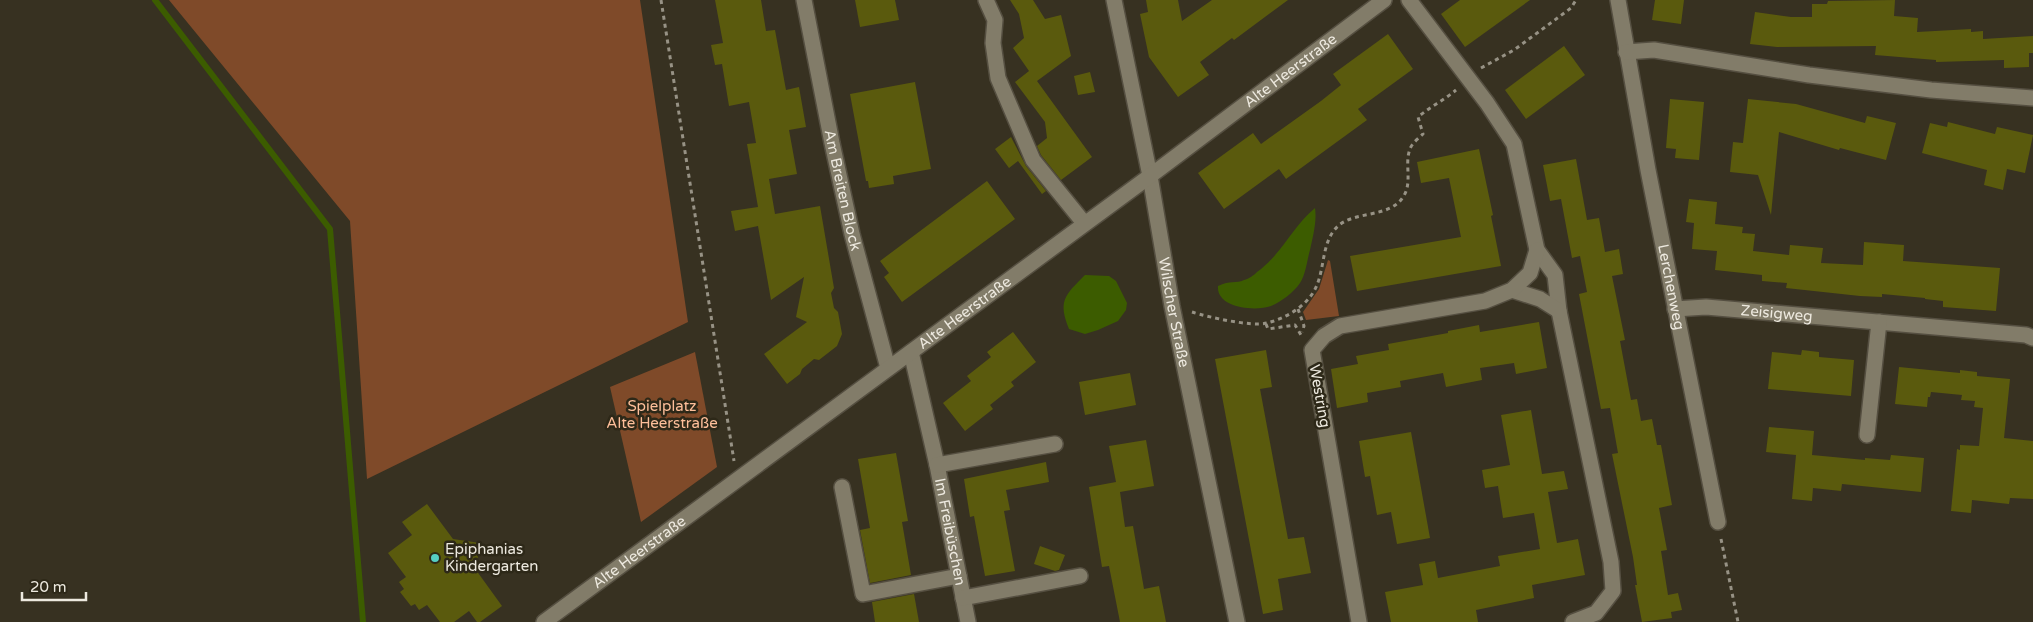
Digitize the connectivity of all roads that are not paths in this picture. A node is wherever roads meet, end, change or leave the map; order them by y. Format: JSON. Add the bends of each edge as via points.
{"nodes":[{"id":1,"x":986,"y":0,"type":"edge"},
{"id":2,"x":1114,"y":0,"type":"edge"},
{"id":3,"x":1384,"y":0,"type":"edge"},
{"id":4,"x":1409,"y":0,"type":"edge"},
{"id":5,"x":1618,"y":0,"type":"edge"},
{"id":6,"x":807,"y":3,"type":"edge"},
{"id":7,"x":1626,"y":52,"type":"junction"},
{"id":8,"x":2033,"y":98,"type":"edge"},
{"id":9,"x":1150,"y":176,"type":"junction"},
{"id":10,"x":1084,"y":223,"type":"junction"},
{"id":11,"x":1537,"y":250,"type":"junction"},
{"id":12,"x":1512,"y":290,"type":"junction"},
{"id":13,"x":1675,"y":309,"type":"junction"},
{"id":14,"x":1559,"y":311,"type":"junction"},
{"id":15,"x":1879,"y":322,"type":"junction"},
{"id":16,"x":2033,"y":338,"type":"edge"},
{"id":17,"x":911,"y":352,"type":"junction"},
{"id":18,"x":888,"y":368,"type":"junction"},
{"id":19,"x":1867,"y":435,"type":"dead end"},
{"id":20,"x":1055,"y":444,"type":"dead end"},
{"id":21,"x":937,"y":465,"type":"junction"},
{"id":22,"x":842,"y":487,"type":"dead end"},
{"id":23,"x":1718,"y":522,"type":"road end"},
{"id":24,"x":959,"y":576,"type":"junction"},
{"id":25,"x":1080,"y":576,"type":"dead end"},
{"id":26,"x":963,"y":598,"type":"junction"},
{"id":27,"x":544,"y":622,"type":"edge"},
{"id":28,"x":968,"y":622,"type":"edge"},
{"id":29,"x":1237,"y":622,"type":"edge"},
{"id":30,"x":1359,"y":622,"type":"edge"},
{"id":31,"x":1573,"y":622,"type":"edge"}],
"edges":[{"from":1,"to":10,"type":"street","via":[[996,20],[993,43],[998,78],[1033,160]]},
{"from":2,"to":9,"type":"street","name":"Wilscher Straße"},
{"from":3,"to":9,"type":"street","name":"Alte Heerstraße"},
{"from":4,"to":11,"type":"street","via":[[1514,144]]},
{"from":5,"to":7,"type":"street","name":"Lerchenweg"},
{"from":6,"to":18,"type":"street","name":"Am Breiten Block","via":[[848,216]]},
{"from":7,"to":8,"type":"street","via":[[1654,50],[1809,75]]},
{"from":7,"to":13,"type":"street","name":"Lerchenweg"},
{"from":9,"to":10,"type":"street","name":"Alte Heerstraße"},
{"from":9,"to":29,"type":"street","name":"Wilscher Straße","via":[[1172,306]]},
{"from":10,"to":17,"type":"street","name":"Alte Heerstraße"},
{"from":11,"to":12,"type":"street","name":"Westring","via":[[1530,273]]},
{"from":11,"to":14,"type":"street","via":[[1555,275]]},
{"from":12,"to":14,"type":"street","via":[[1540,299]]},
{"from":12,"to":30,"type":"street","name":"Westring","via":[[1485,302],[1340,326],[1324,336],[1312,350]]},
{"from":13,"to":15,"type":"street","name":"Zeisigweg","via":[[1706,307]]},
{"from":13,"to":23,"type":"street","name":"Lerchenweg"},
{"from":14,"to":31,"type":"street","via":[[1611,562],[1613,591],[1596,613]]},
{"from":15,"to":16,"type":"street","name":"Zeisigweg"},
{"from":15,"to":19,"type":"street"},
{"from":17,"to":18,"type":"street","name":"Alte Heerstraße"},
{"from":17,"to":21,"type":"street","name":"Im Freibüschen"},
{"from":18,"to":27,"type":"street","name":"Alte Heerstraße"},
{"from":20,"to":21,"type":"street","name":"Im Freibüschen"},
{"from":21,"to":24,"type":"street","name":"Im Freibüschen"},
{"from":22,"to":24,"type":"street","via":[[863,594]]},
{"from":24,"to":26,"type":"street","name":"Im Freibüschen"},
{"from":25,"to":26,"type":"street","name":"Im Freibüschen"},
{"from":26,"to":28,"type":"street","name":"Im Freibüschen"}]}
